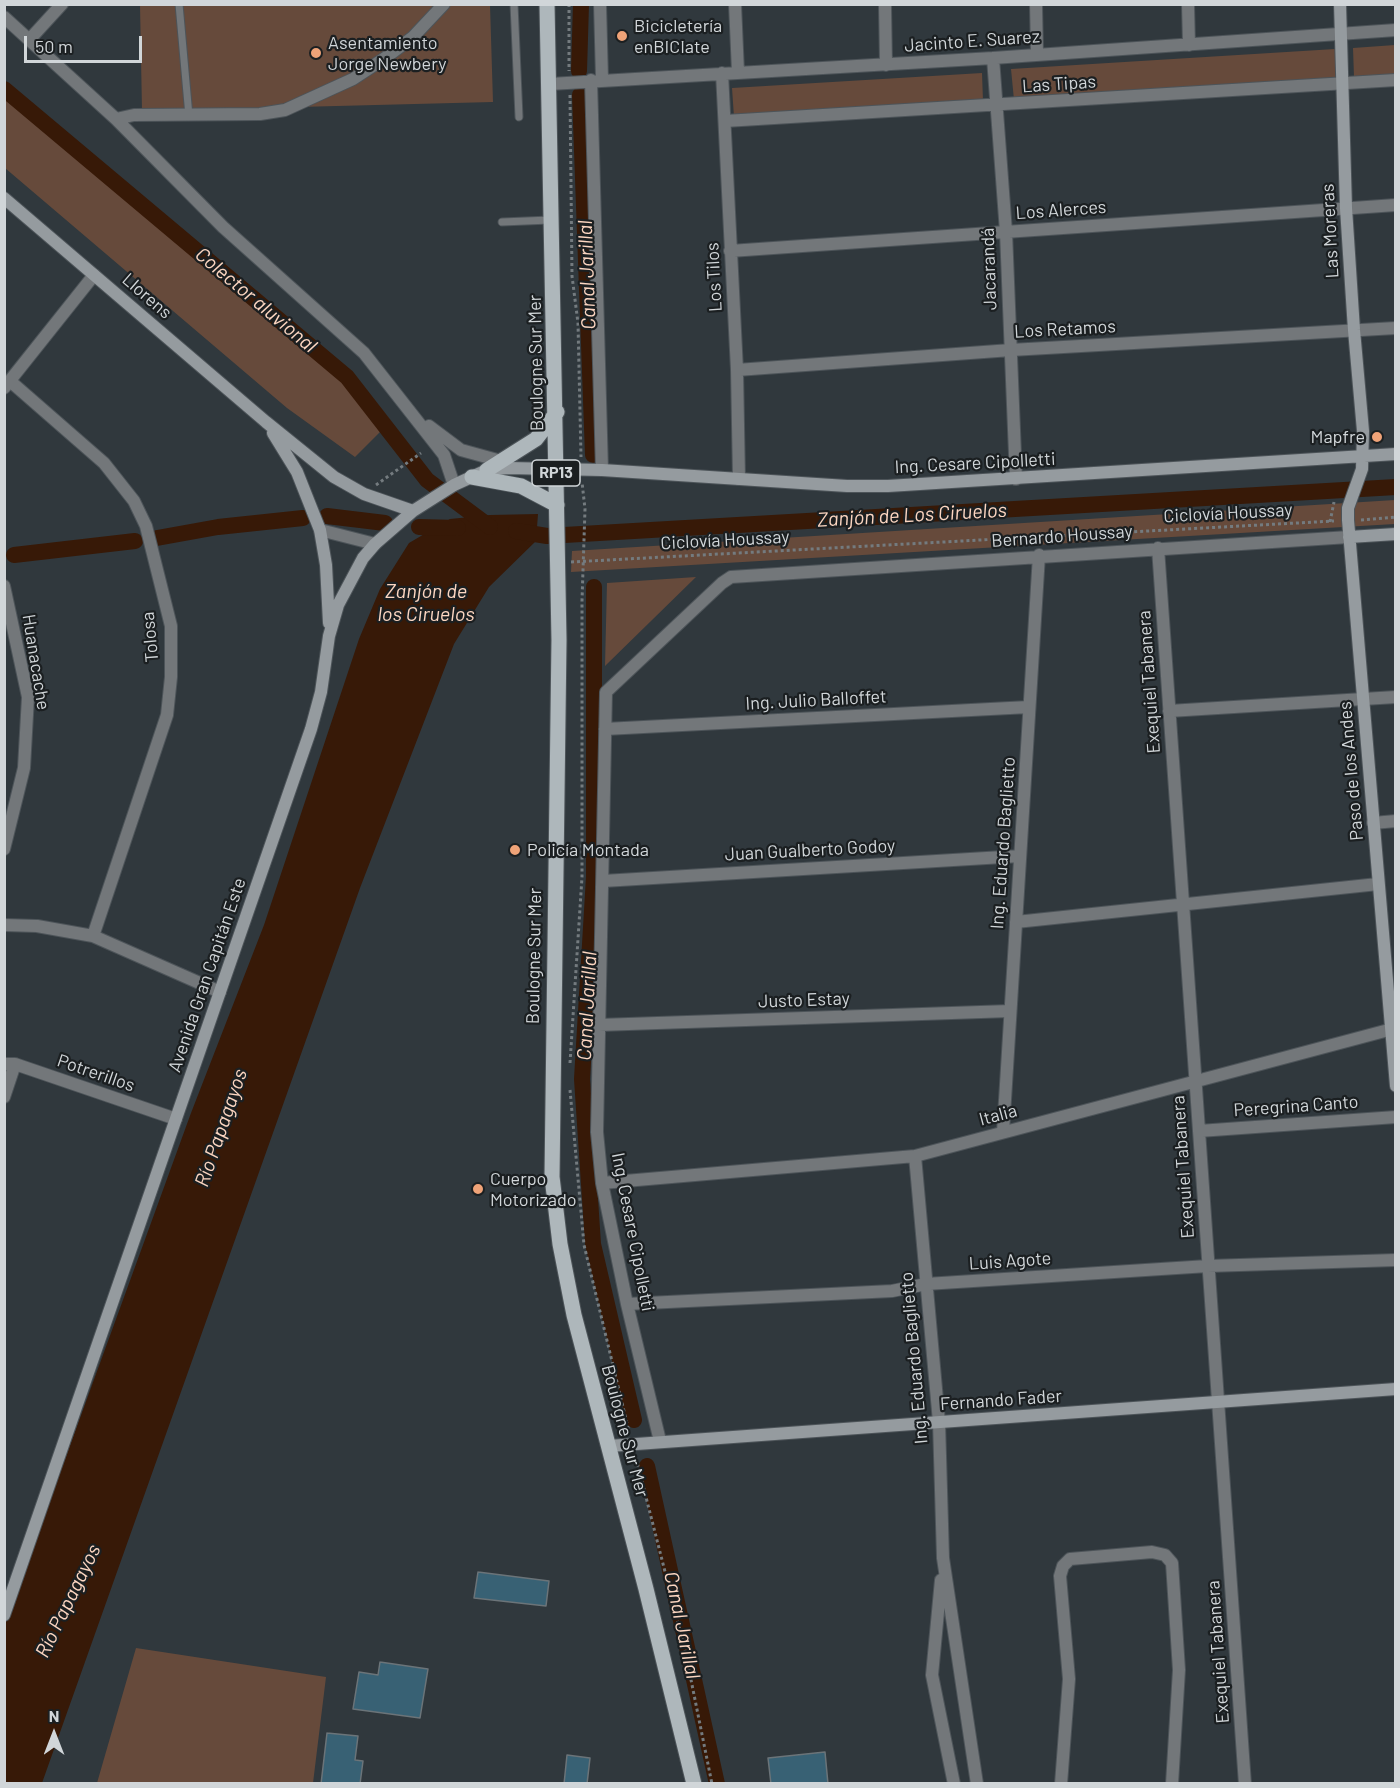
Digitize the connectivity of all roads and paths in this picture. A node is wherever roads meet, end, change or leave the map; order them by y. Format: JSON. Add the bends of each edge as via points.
{"nodes":[{"id":1,"x":62,"y":4,"type":"edge"},
{"id":2,"x":179,"y":4,"type":"edge"},
{"id":3,"x":444,"y":4,"type":"edge"},
{"id":4,"x":514,"y":4,"type":"edge"},
{"id":5,"x":547,"y":4,"type":"edge"},
{"id":6,"x":569,"y":4,"type":"edge"},
{"id":7,"x":600,"y":4,"type":"edge"},
{"id":8,"x":735,"y":4,"type":"edge"},
{"id":9,"x":885,"y":4,"type":"edge"},
{"id":10,"x":1036,"y":4,"type":"edge"},
{"id":11,"x":1188,"y":4,"type":"edge"},
{"id":12,"x":1340,"y":4,"type":"edge"},
{"id":13,"x":4,"y":17,"type":"edge"},
{"id":14,"x":1395,"y":30,"type":"edge"},
{"id":15,"x":1340,"y":33,"type":"junction"},
{"id":16,"x":30,"y":39,"type":"junction"},
{"id":17,"x":1189,"y":45,"type":"junction"},
{"id":18,"x":1037,"y":54,"type":"junction"},
{"id":19,"x":993,"y":58,"type":"junction"},
{"id":20,"x":886,"y":65,"type":"junction"},
{"id":21,"x":738,"y":72,"type":"junction"},
{"id":22,"x":723,"y":73,"type":"junction"},
{"id":23,"x":596,"y":80,"type":"junction"},
{"id":24,"x":1395,"y":80,"type":"edge"},
{"id":25,"x":569,"y":82,"type":"junction"},
{"id":26,"x":1344,"y":83,"type":"junction"},
{"id":27,"x":550,"y":84,"type":"junction"},
{"id":28,"x":999,"y":107,"type":"junction"},
{"id":29,"x":189,"y":116,"type":"junction"},
{"id":30,"x":519,"y":117,"type":"dead end"},
{"id":31,"x":116,"y":119,"type":"junction"},
{"id":32,"x":725,"y":122,"type":"junction"},
{"id":33,"x":4,"y":198,"type":"edge"},
{"id":34,"x":1395,"y":205,"type":"edge"},
{"id":35,"x":1347,"y":208,"type":"junction"},
{"id":36,"x":553,"y":220,"type":"junction"},
{"id":37,"x":502,"y":222,"type":"dead end"},
{"id":38,"x":1006,"y":232,"type":"junction"},
{"id":39,"x":730,"y":251,"type":"junction"},
{"id":40,"x":94,"y":275,"type":"junction"},
{"id":41,"x":1395,"y":328,"type":"edge"},
{"id":42,"x":1354,"y":330,"type":"junction"},
{"id":43,"x":1011,"y":350,"type":"junction"},
{"id":44,"x":737,"y":370,"type":"junction"},
{"id":45,"x":7,"y":384,"type":"edge"},
{"id":46,"x":410,"y":409,"type":"junction"},
{"id":47,"x":556,"y":412,"type":"junction"},
{"id":48,"x":266,"y":422,"type":"junction"},
{"id":49,"x":421,"y":453,"type":"dead end"},
{"id":50,"x":1395,"y":454,"type":"edge"},
{"id":51,"x":1363,"y":456,"type":"junction"},
{"id":52,"x":501,"y":461,"type":"junction"},
{"id":53,"x":556,"y":468,"type":"junction"},
{"id":54,"x":580,"y":469,"type":"junction"},
{"id":55,"x":487,"y":470,"type":"junction"},
{"id":56,"x":602,"y":470,"type":"junction"},
{"id":57,"x":472,"y":477,"type":"junction"},
{"id":58,"x":739,"y":479,"type":"junction"},
{"id":59,"x":1016,"y":479,"type":"junction"},
{"id":60,"x":452,"y":486,"type":"junction"},
{"id":61,"x":364,"y":494,"type":"junction"},
{"id":62,"x":557,"y":505,"type":"junction"},
{"id":63,"x":1333,"y":505,"type":"dead end"},
{"id":64,"x":413,"y":511,"type":"junction"},
{"id":65,"x":1348,"y":514,"type":"junction"},
{"id":66,"x":1395,"y":517,"type":"edge"},
{"id":67,"x":1330,"y":521,"type":"junction"},
{"id":68,"x":320,"y":530,"type":"junction"},
{"id":69,"x":1395,"y":534,"type":"edge"},
{"id":70,"x":1349,"y":537,"type":"junction"},
{"id":71,"x":1327,"y":538,"type":"junction"},
{"id":72,"x":375,"y":544,"type":"junction"},
{"id":73,"x":1158,"y":548,"type":"junction"},
{"id":74,"x":1039,"y":555,"type":"junction"},
{"id":75,"x":584,"y":560,"type":"dead end"},
{"id":76,"x":558,"y":564,"type":"junction"},
{"id":77,"x":731,"y":578,"type":"joint"},
{"id":78,"x":4,"y":586,"type":"edge"},
{"id":79,"x":329,"y":636,"type":"junction"},
{"id":80,"x":1395,"y":697,"type":"edge"},
{"id":81,"x":1364,"y":699,"type":"junction"},
{"id":82,"x":1029,"y":707,"type":"junction"},
{"id":83,"x":1169,"y":711,"type":"junction"},
{"id":84,"x":605,"y":729,"type":"junction"},
{"id":85,"x":1395,"y":821,"type":"edge"},
{"id":86,"x":1374,"y":823,"type":"junction"},
{"id":87,"x":4,"y":849,"type":"edge"},
{"id":88,"x":1020,"y":856,"type":"junction"},
{"id":89,"x":603,"y":881,"type":"junction"},
{"id":90,"x":1378,"y":884,"type":"junction"},
{"id":91,"x":1182,"y":905,"type":"junction"},
{"id":92,"x":1016,"y":922,"type":"junction"},
{"id":93,"x":4,"y":925,"type":"edge"},
{"id":94,"x":93,"y":936,"type":"junction"},
{"id":95,"x":220,"y":992,"type":"junction"},
{"id":96,"x":1010,"y":1011,"type":"junction"},
{"id":97,"x":599,"y":1025,"type":"junction"},
{"id":98,"x":1393,"y":1028,"type":"edge"},
{"id":99,"x":10,"y":1064,"type":"edge"},
{"id":100,"x":1194,"y":1080,"type":"junction"},
{"id":101,"x":1395,"y":1086,"type":"edge"},
{"id":102,"x":4,"y":1097,"type":"edge"},
{"id":103,"x":1395,"y":1117,"type":"edge"},
{"id":104,"x":176,"y":1119,"type":"junction"},
{"id":105,"x":1199,"y":1131,"type":"junction"},
{"id":106,"x":1003,"y":1132,"type":"junction"},
{"id":107,"x":915,"y":1156,"type":"junction"},
{"id":108,"x":602,"y":1183,"type":"junction"},
{"id":109,"x":1395,"y":1260,"type":"edge"},
{"id":110,"x":1208,"y":1266,"type":"junction"},
{"id":111,"x":926,"y":1284,"type":"junction"},
{"id":112,"x":627,"y":1304,"type":"junction"},
{"id":113,"x":1395,"y":1389,"type":"edge"},
{"id":114,"x":1217,"y":1402,"type":"junction"},
{"id":115,"x":939,"y":1422,"type":"junction"},
{"id":116,"x":660,"y":1441,"type":"junction"},
{"id":117,"x":609,"y":1446,"type":"junction"},
{"id":118,"x":943,"y":1558,"type":"junction"},
{"id":119,"x":4,"y":1614,"type":"edge"},
{"id":120,"x":694,"y":1784,"type":"edge"},
{"id":121,"x":954,"y":1784,"type":"edge"},
{"id":122,"x":977,"y":1784,"type":"edge"},
{"id":123,"x":1061,"y":1784,"type":"edge"},
{"id":124,"x":1172,"y":1784,"type":"edge"},
{"id":125,"x":1245,"y":1784,"type":"edge"}],
"edges":[{"from":1,"to":16,"type":"street"},
{"from":2,"to":29,"type":"lane"},
{"from":3,"to":29,"type":"street","via":[[413,37],[385,58],[310,101],[260,114]]},
{"from":4,"to":30,"type":"lane"},
{"from":5,"to":27,"type":"main road","name":"Boulogne Sur Mer","number":"RP13"},
{"from":6,"to":25,"type":"path"},
{"from":7,"to":23,"type":"street"},
{"from":8,"to":21,"type":"street"},
{"from":9,"to":20,"type":"street"},
{"from":10,"to":18,"type":"street"},
{"from":11,"to":17,"type":"street"},
{"from":12,"to":15,"type":"street","name":"Las Moreras"},
{"from":13,"to":16,"type":"street"},
{"from":14,"to":15,"type":"street","name":"Jacinto E. Suarez"},
{"from":15,"to":17,"type":"street","name":"Jacinto E. Suarez"},
{"from":15,"to":26,"type":"street","name":"Las Moreras"},
{"from":16,"to":31,"type":"street"},
{"from":17,"to":18,"type":"street","name":"Jacinto E. Suarez"},
{"from":18,"to":19,"type":"street","name":"Jacinto E. Suarez"},
{"from":19,"to":20,"type":"street","name":"Jacinto E. Suarez"},
{"from":19,"to":28,"type":"street","name":"Jacarandá"},
{"from":20,"to":21,"type":"street","name":"Jacinto E. Suarez"},
{"from":21,"to":22,"type":"street","name":"Jacinto E. Suarez"},
{"from":22,"to":23,"type":"street","name":"Jacinto E. Suarez"},
{"from":22,"to":32,"type":"street","name":"Los Tilos"},
{"from":23,"to":25,"type":"street","name":"Jacinto E. Suarez"},
{"from":23,"to":56,"type":"street"},
{"from":24,"to":26,"type":"street","name":"Las Tipas"},
{"from":25,"to":27,"type":"street","name":"Jacinto E. Suarez"},
{"from":25,"to":54,"type":"path"},
{"from":26,"to":28,"type":"street","name":"Las Tipas"},
{"from":26,"to":35,"type":"street","name":"Las Moreras"},
{"from":27,"to":36,"type":"main road","name":"Boulogne Sur Mer","number":"RP13"},
{"from":28,"to":32,"type":"street","name":"Las Tipas"},
{"from":28,"to":38,"type":"street","name":"Jacarandá"},
{"from":29,"to":31,"type":"street","via":[[134,115]]},
{"from":31,"to":46,"type":"street","via":[[223,227],[364,353]]},
{"from":32,"to":39,"type":"street","name":"Los Tilos"},
{"from":33,"to":40,"type":"street","name":"Llorens"},
{"from":34,"to":35,"type":"street","name":"Los Alerces"},
{"from":35,"to":38,"type":"street","name":"Los Alerces"},
{"from":35,"to":42,"type":"street","name":"Las Moreras"},
{"from":36,"to":37,"type":"lane"},
{"from":36,"to":47,"type":"main road","name":"Boulogne Sur Mer","number":"RP13"},
{"from":38,"to":39,"type":"street","name":"Los Alerces"},
{"from":38,"to":43,"type":"street","name":"Jacarandá"},
{"from":39,"to":44,"type":"street","name":"Los Tilos"},
{"from":40,"to":45,"type":"street"},
{"from":40,"to":48,"type":"street","name":"Llorens"},
{"from":41,"to":42,"type":"street","name":"Los Retamos"},
{"from":42,"to":43,"type":"street","name":"Los Retamos"},
{"from":42,"to":51,"type":"street","name":"Las Moreras"},
{"from":43,"to":44,"type":"street","name":"Los Retamos"},
{"from":43,"to":59,"type":"street","name":"Jacarandá"},
{"from":44,"to":58,"type":"street","name":"Los Tilos"},
{"from":45,"to":94,"type":"street","name":"Tolosa","via":[[104,463],[134,501],[146,526],[171,626],[166,715]]},
{"from":46,"to":52,"type":"street","via":[[461,450]]},
{"from":46,"to":60,"type":"street","via":[[444,454]]},
{"from":47,"to":52,"type":"main road","via":[[536,439]]},
{"from":47,"to":53,"type":"main road","name":"Boulogne Sur Mer","number":"RP13"},
{"from":48,"to":61,"type":"street","name":"Llorens","via":[[334,477]]},
{"from":48,"to":68,"type":"street","name":"Llorens","via":[[297,472]]},
{"from":49,"to":61,"type":"path"},
{"from":50,"to":51,"type":"street","name":"Ing. Cesare Cipolletti"},
{"from":51,"to":59,"type":"street","name":"Ing. Cesare Cipolletti"},
{"from":51,"to":65,"type":"street","name":"Paso de los Andes"},
{"from":52,"to":55,"type":"main road"},
{"from":53,"to":54,"type":"street","name":"Ing. Cesare Cipolletti"},
{"from":53,"to":55,"type":"street","name":"Avenida Gran Capitán Este"},
{"from":53,"to":62,"type":"main road","name":"Boulogne Sur Mer","number":"RP13"},
{"from":54,"to":56,"type":"street","name":"Ing. Cesare Cipolletti"},
{"from":54,"to":75,"type":"path","via":[[585,509]]},
{"from":55,"to":57,"type":"street","name":"Avenida Gran Capitán Este"},
{"from":56,"to":58,"type":"street","name":"Ing. Cesare Cipolletti"},
{"from":57,"to":60,"type":"street","name":"Avenida Gran Capitán Este"},
{"from":57,"to":62,"type":"main road","via":[[522,486]]},
{"from":58,"to":59,"type":"street","name":"Ing. Cesare Cipolletti","via":[[847,486]]},
{"from":60,"to":64,"type":"street","name":"Avenida Gran Capitán Este"},
{"from":61,"to":64,"type":"street","name":"Llorens"},
{"from":62,"to":76,"type":"main road","name":"Boulogne Sur Mer","number":"RP13"},
{"from":63,"to":67,"type":"path"},
{"from":64,"to":72,"type":"street","name":"Avenida Gran Capitán Este"},
{"from":65,"to":66,"type":"path","name":"Ciclovía Houssay"},
{"from":65,"to":67,"type":"path","name":"Ciclovía Houssay"},
{"from":65,"to":70,"type":"street","name":"Paso de los Andes"},
{"from":67,"to":71,"type":"path"},
{"from":67,"to":76,"type":"path","name":"Ciclovía Houssay"},
{"from":68,"to":72,"type":"street"},
{"from":68,"to":79,"type":"street","name":"Llorens","via":[[326,565]]},
{"from":69,"to":70,"type":"street","name":"Bernardo Houssay"},
{"from":70,"to":71,"type":"street","name":"Bernardo Houssay"},
{"from":70,"to":81,"type":"street","name":"Paso de los Andes"},
{"from":71,"to":73,"type":"street","name":"Bernardo Houssay"},
{"from":72,"to":79,"type":"street","name":"Avenida Gran Capitán Este","via":[[345,589]]},
{"from":73,"to":74,"type":"street","name":"Bernardo Houssay"},
{"from":73,"to":83,"type":"street","name":"Exequiel Tabanera"},
{"from":74,"to":77,"type":"street","name":"Bernardo Houssay"},
{"from":74,"to":82,"type":"street","name":"Ing. Eduardo Baglietto"},
{"from":76,"to":117,"type":"main road","name":"Boulogne Sur Mer","number":"RP13","via":[[550,1159],[567,1283]]},
{"from":77,"to":84,"type":"street","name":"Ing. Cesare Cipolletti","via":[[606,692]]},
{"from":78,"to":87,"type":"street","name":"Huanacache","via":[[28,697],[24,768]]},
{"from":79,"to":95,"type":"street","name":"Avenida Gran Capitán Este","via":[[311,729]]},
{"from":80,"to":81,"type":"street"},
{"from":81,"to":83,"type":"street"},
{"from":81,"to":86,"type":"street","name":"Paso de los Andes"},
{"from":82,"to":84,"type":"street","name":"Ing. Julio Balloffet"},
{"from":82,"to":88,"type":"street","name":"Ing. Eduardo Baglietto"},
{"from":83,"to":91,"type":"street","name":"Exequiel Tabanera"},
{"from":84,"to":89,"type":"street","name":"Ing. Cesare Cipolletti"},
{"from":85,"to":86,"type":"street"},
{"from":86,"to":90,"type":"street","name":"Paso de los Andes"},
{"from":88,"to":89,"type":"street","name":"Juan Gualberto Godoy"},
{"from":88,"to":92,"type":"street","name":"Ing. Eduardo Baglietto"},
{"from":89,"to":97,"type":"street","name":"Ing. Cesare Cipolletti"},
{"from":90,"to":91,"type":"street"},
{"from":90,"to":98,"type":"street","name":"Paso de los Andes"},
{"from":91,"to":92,"type":"street"},
{"from":91,"to":100,"type":"street","name":"Exequiel Tabanera"},
{"from":92,"to":96,"type":"street","name":"Ing. Eduardo Baglietto"},
{"from":93,"to":94,"type":"street","via":[[37,926]]},
{"from":94,"to":95,"type":"street"},
{"from":95,"to":104,"type":"street","name":"Avenida Gran Capitán Este"},
{"from":96,"to":97,"type":"street","name":"Justo Estay"},
{"from":96,"to":106,"type":"street","name":"Ing. Eduardo Baglietto"},
{"from":97,"to":108,"type":"street","name":"Ing. Cesare Cipolletti","via":[[597,1132]]},
{"from":98,"to":100,"type":"street","name":"Italia"},
{"from":98,"to":101,"type":"street","name":"Paso de los Andes"},
{"from":99,"to":102,"type":"street"},
{"from":99,"to":104,"type":"street","name":"Potrerillos"},
{"from":100,"to":105,"type":"street","name":"Exequiel Tabanera"},
{"from":100,"to":106,"type":"street","name":"Italia"},
{"from":103,"to":105,"type":"street","name":"Peregrina Canto"},
{"from":104,"to":119,"type":"street","name":"Avenida Gran Capitán Este"},
{"from":105,"to":110,"type":"street","name":"Exequiel Tabanera"},
{"from":106,"to":107,"type":"street","name":"Italia"},
{"from":107,"to":108,"type":"street","name":"Italia"},
{"from":107,"to":111,"type":"street","name":"Ing. Eduardo Baglietto"},
{"from":108,"to":112,"type":"street","name":"Ing. Cesare Cipolletti"},
{"from":109,"to":110,"type":"street","name":"Luis Agote"},
{"from":110,"to":111,"type":"street","name":"Luis Agote"},
{"from":110,"to":114,"type":"street","name":"Exequiel Tabanera"},
{"from":111,"to":112,"type":"street","name":"Luis Agote","via":[[892,1291]]},
{"from":111,"to":115,"type":"street","name":"Ing. Eduardo Baglietto"},
{"from":112,"to":116,"type":"street","name":"Ing. Cesare Cipolletti"},
{"from":113,"to":114,"type":"street","name":"Fernando Fader"},
{"from":114,"to":115,"type":"street","name":"Fernando Fader"},
{"from":114,"to":125,"type":"street","name":"Exequiel Tabanera"},
{"from":115,"to":116,"type":"street","name":"Fernando Fader"},
{"from":115,"to":118,"type":"street","name":"Ing. Eduardo Baglietto"},
{"from":116,"to":117,"type":"street","name":"Fernando Fader"},
{"from":117,"to":120,"type":"main road","name":"Boulogne Sur Mer","number":"RP13"},
{"from":118,"to":121,"type":"street","name":"Ing. Eduardo Baglietto","via":[[932,1675]]},
{"from":118,"to":122,"type":"street","name":"Ing. Eduardo Baglietto"},
{"from":123,"to":124,"type":"street","via":[[1069,1680],[1060,1576],[1063,1566],[1070,1559],[1152,1552],[1165,1555],[1172,1563],[1179,1670]]}]}
